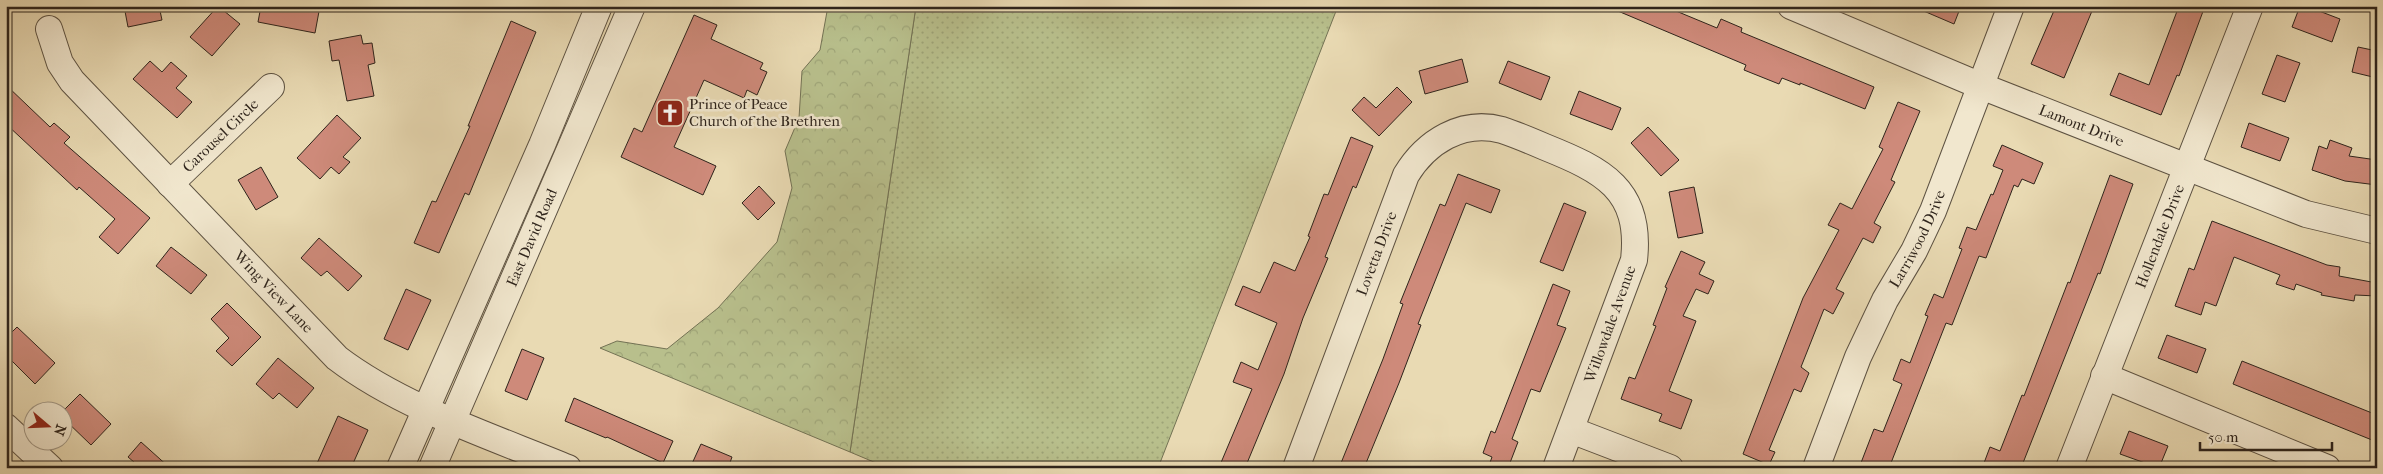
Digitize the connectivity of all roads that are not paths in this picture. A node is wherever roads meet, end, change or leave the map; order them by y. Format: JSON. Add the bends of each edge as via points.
{"nodes":[{"id":1,"x":599,"y":6,"type":"edge"},
{"id":2,"x":632,"y":6,"type":"edge"},
{"id":3,"x":1791,"y":6,"type":"edge"},
{"id":4,"x":2011,"y":6,"type":"edge"},
{"id":5,"x":2250,"y":6,"type":"edge"},
{"id":6,"x":49,"y":29,"type":"dead end"},
{"id":7,"x":1981,"y":86,"type":"junction"},
{"id":8,"x":271,"y":87,"type":"dead end"},
{"id":9,"x":1530,"y":141,"type":"joint"},
{"id":10,"x":2186,"y":168,"type":"junction"},
{"id":11,"x":170,"y":184,"type":"junction"},
{"id":12,"x":2377,"y":231,"type":"edge"},
{"id":13,"x":2104,"y":376,"type":"junction"},
{"id":14,"x":426,"y":408,"type":"junction"},
{"id":15,"x":452,"y":420,"type":"junction"},
{"id":16,"x":6,"y":427,"type":"edge"},
{"id":17,"x":1571,"y":430,"type":"junction"},
{"id":18,"x":50,"y":468,"type":"edge"},
{"id":19,"x":400,"y":468,"type":"edge"},
{"id":20,"x":432,"y":468,"type":"edge"},
{"id":21,"x":568,"y":468,"type":"edge"},
{"id":22,"x":1296,"y":468,"type":"edge"},
{"id":23,"x":1556,"y":468,"type":"edge"},
{"id":24,"x":1670,"y":468,"type":"edge"},
{"id":25,"x":1816,"y":468,"type":"edge"},
{"id":26,"x":2069,"y":468,"type":"edge"},
{"id":27,"x":2328,"y":468,"type":"edge"}],
"edges":[{"from":1,"to":14,"type":"street","name":"East David Road","via":[[542,145]]},
{"from":2,"to":15,"type":"street","name":"East David Road"},
{"from":3,"to":7,"type":"street","name":"Lamont Drive"},
{"from":4,"to":7,"type":"street","name":"Larriwood Drive"},
{"from":5,"to":10,"type":"street","name":"Hollendale Drive"},
{"from":6,"to":11,"type":"street","name":"Wing View Lane","via":[[60,63],[72,81]]},
{"from":7,"to":10,"type":"street","name":"Lamont Drive"},
{"from":7,"to":25,"type":"street","name":"Larriwood Drive","via":[[1933,212],[1858,357]]},
{"from":8,"to":11,"type":"street","name":"Carousel Circle"},
{"from":9,"to":17,"type":"street","name":"Willowdale Avenue","via":[[1600,172],[1626,202],[1634,220],[1634,260]]},
{"from":9,"to":22,"type":"street","name":"Lovetta Drive","via":[[1501,130],[1462,130],[1442,138],[1415,160],[1406,175]]},
{"from":10,"to":12,"type":"street","name":"Lamont Drive","via":[[2306,214]]},
{"from":10,"to":13,"type":"street","name":"Hollendale Drive"},
{"from":11,"to":14,"type":"street","name":"Wing View Lane","via":[[337,358],[383,389]]},
{"from":13,"to":26,"type":"street","name":"Hollendale Drive"},
{"from":13,"to":27,"type":"street"},
{"from":14,"to":15,"type":"street","name":"Wing View Lane"},
{"from":14,"to":19,"type":"street","name":"East David Road"},
{"from":15,"to":20,"type":"street","name":"East David Road"},
{"from":15,"to":21,"type":"street","name":"Wing View Lane"},
{"from":16,"to":18,"type":"street"},
{"from":17,"to":23,"type":"street","name":"Willowdale Avenue"},
{"from":17,"to":24,"type":"street"}]}
